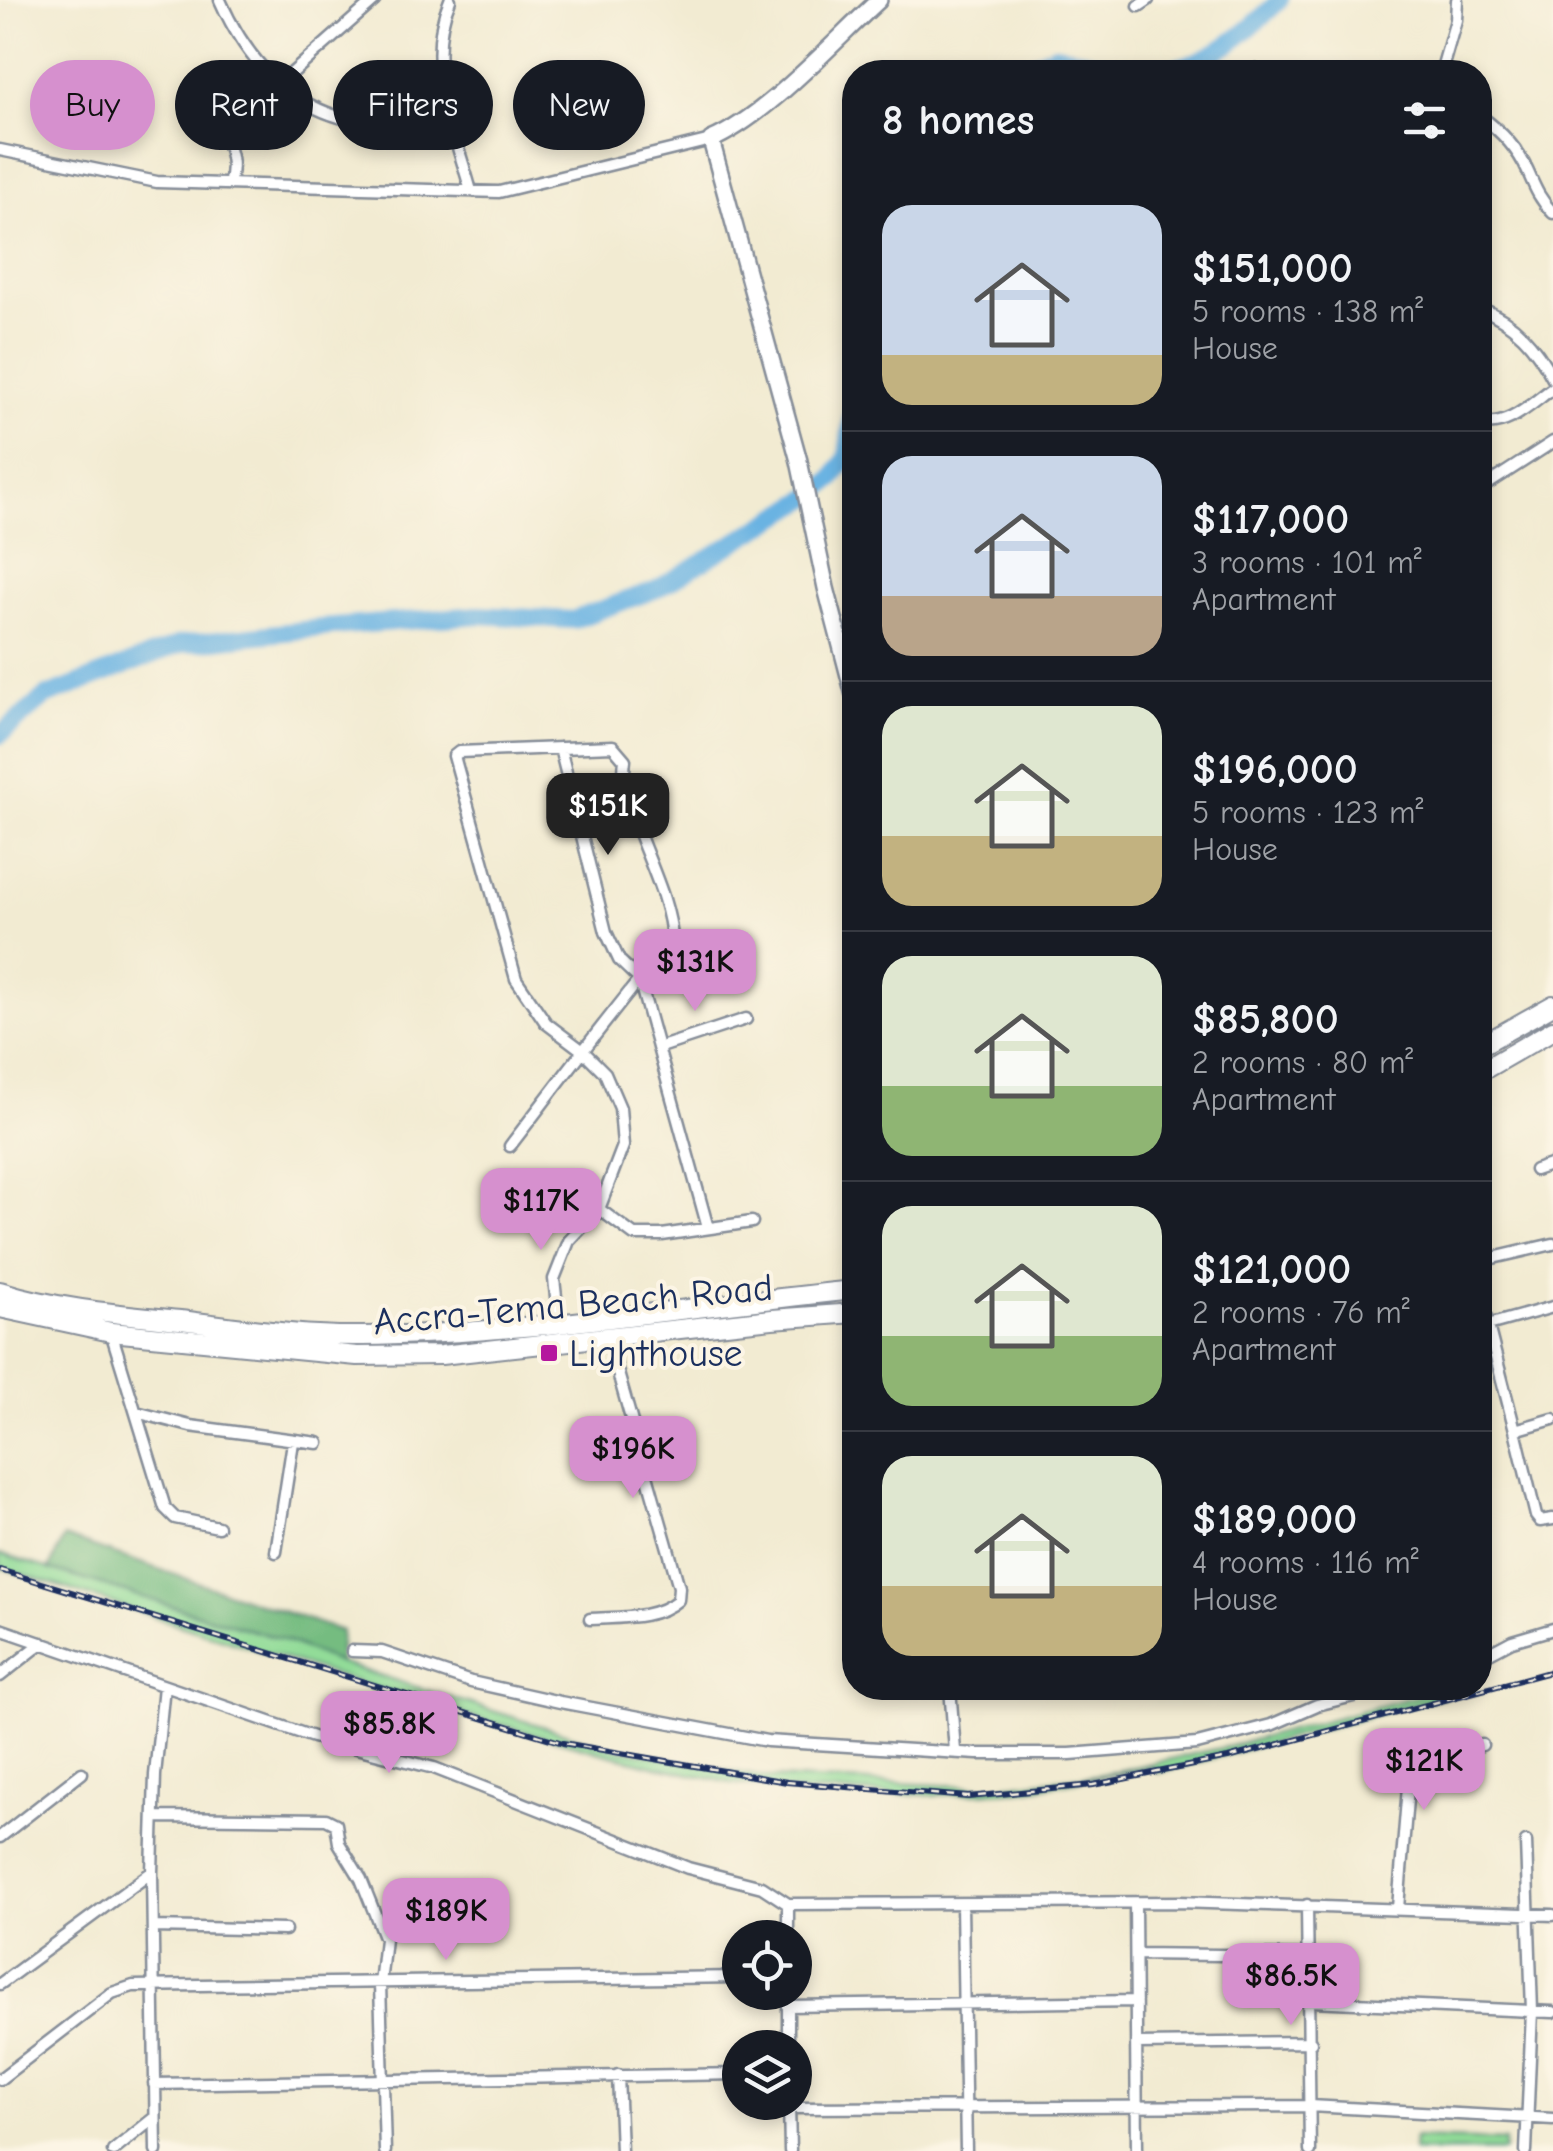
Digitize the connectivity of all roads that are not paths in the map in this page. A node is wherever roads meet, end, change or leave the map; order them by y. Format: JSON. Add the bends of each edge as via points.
{"nodes":[{"id":1,"x":220,"y":0,"type":"edge"},
{"id":2,"x":375,"y":0,"type":"edge"},
{"id":3,"x":450,"y":0,"type":"edge"},
{"id":4,"x":879,"y":0,"type":"edge"},
{"id":5,"x":1457,"y":0,"type":"edge"},
{"id":6,"x":255,"y":60,"type":"edge"},
{"id":7,"x":307,"y":60,"type":"edge"},
{"id":8,"x":438,"y":60,"type":"edge"},
{"id":9,"x":1445,"y":60,"type":"edge"},
{"id":10,"x":1492,"y":127,"type":"edge"},
{"id":11,"x":711,"y":140,"type":"junction"},
{"id":12,"x":0,"y":150,"type":"edge"},
{"id":13,"x":230,"y":150,"type":"edge"},
{"id":14,"x":460,"y":150,"type":"edge"},
{"id":15,"x":229,"y":184,"type":"junction"},
{"id":16,"x":471,"y":191,"type":"junction"},
{"id":17,"x":1553,"y":213,"type":"edge"},
{"id":18,"x":1492,"y":313,"type":"edge"},
{"id":19,"x":1553,"y":378,"type":"edge"},
{"id":20,"x":1553,"y":388,"type":"edge"},
{"id":21,"x":1492,"y":423,"type":"edge"},
{"id":22,"x":1553,"y":442,"type":"edge"},
{"id":23,"x":1492,"y":481,"type":"edge"},
{"id":24,"x":842,"y":645,"type":"edge"},
{"id":25,"x":560,"y":748,"type":"junction"},
{"id":26,"x":639,"y":979,"type":"junction"},
{"id":27,"x":1553,"y":1005,"type":"edge"},
{"id":28,"x":746,"y":1018,"type":"dead end"},
{"id":29,"x":1553,"y":1030,"type":"edge"},
{"id":30,"x":1492,"y":1039,"type":"edge"},
{"id":31,"x":658,"y":1048,"type":"junction"},
{"id":32,"x":583,"y":1051,"type":"junction"},
{"id":33,"x":1492,"y":1065,"type":"edge"},
{"id":34,"x":510,"y":1146,"type":"dead end"},
{"id":35,"x":1553,"y":1164,"type":"edge"},
{"id":36,"x":1535,"y":1170,"type":"dead end"},
{"id":37,"x":599,"y":1208,"type":"junction"},
{"id":38,"x":752,"y":1222,"type":"dead end"},
{"id":39,"x":708,"y":1228,"type":"junction"},
{"id":40,"x":1553,"y":1244,"type":"edge"},
{"id":41,"x":1492,"y":1258,"type":"edge"},
{"id":42,"x":0,"y":1291,"type":"edge"},
{"id":43,"x":842,"y":1291,"type":"edge"},
{"id":44,"x":1553,"y":1307,"type":"edge"},
{"id":45,"x":0,"y":1308,"type":"edge"},
{"id":46,"x":842,"y":1314,"type":"edge"},
{"id":47,"x":559,"y":1323,"type":"junction"},
{"id":48,"x":1492,"y":1324,"type":"edge"},
{"id":49,"x":111,"y":1332,"type":"junction"},
{"id":50,"x":608,"y":1338,"type":"junction"},
{"id":51,"x":1492,"y":1341,"type":"edge"},
{"id":52,"x":136,"y":1412,"type":"junction"},
{"id":53,"x":1553,"y":1418,"type":"edge"},
{"id":54,"x":1515,"y":1430,"type":"junction"},
{"id":55,"x":293,"y":1442,"type":"junction"},
{"id":56,"x":318,"y":1442,"type":"dead end"},
{"id":57,"x":1553,"y":1519,"type":"edge"},
{"id":58,"x":218,"y":1527,"type":"dead end"},
{"id":59,"x":276,"y":1552,"type":"dead end"},
{"id":60,"x":590,"y":1619,"type":"dead end"},
{"id":61,"x":0,"y":1629,"type":"edge"},
{"id":62,"x":1553,"y":1629,"type":"edge"},
{"id":63,"x":42,"y":1643,"type":"junction"},
{"id":64,"x":352,"y":1651,"type":"dead end"},
{"id":65,"x":1492,"y":1651,"type":"edge"},
{"id":66,"x":0,"y":1676,"type":"edge"},
{"id":67,"x":164,"y":1686,"type":"junction"},
{"id":68,"x":951,"y":1700,"type":"edge"},
{"id":69,"x":1337,"y":1700,"type":"edge"},
{"id":70,"x":1482,"y":1745,"type":"dead end"},
{"id":71,"x":955,"y":1751,"type":"junction"},
{"id":72,"x":82,"y":1774,"type":"dead end"},
{"id":73,"x":154,"y":1818,"type":"junction"},
{"id":74,"x":0,"y":1837,"type":"edge"},
{"id":75,"x":1526,"y":1842,"type":"dead end"},
{"id":76,"x":152,"y":1872,"type":"junction"},
{"id":77,"x":1135,"y":1903,"type":"junction"},
{"id":78,"x":788,"y":1904,"type":"junction"},
{"id":79,"x":962,"y":1904,"type":"junction"},
{"id":80,"x":1308,"y":1904,"type":"junction"},
{"id":81,"x":1398,"y":1908,"type":"junction"},
{"id":82,"x":1528,"y":1914,"type":"junction"},
{"id":83,"x":1553,"y":1914,"type":"edge"},
{"id":84,"x":788,"y":1920,"type":"edge"},
{"id":85,"x":152,"y":1928,"type":"junction"},
{"id":86,"x":285,"y":1930,"type":"dead end"},
{"id":87,"x":1136,"y":1954,"type":"junction"},
{"id":88,"x":1309,"y":1956,"type":"junction"},
{"id":89,"x":722,"y":1976,"type":"edge"},
{"id":90,"x":0,"y":1984,"type":"edge"},
{"id":91,"x":380,"y":1984,"type":"junction"},
{"id":92,"x":152,"y":1988,"type":"junction"},
{"id":93,"x":1136,"y":2001,"type":"junction"},
{"id":94,"x":1311,"y":2001,"type":"junction"},
{"id":95,"x":966,"y":2003,"type":"junction"},
{"id":96,"x":812,"y":2006,"type":"edge"},
{"id":97,"x":1532,"y":2011,"type":"junction"},
{"id":98,"x":1553,"y":2012,"type":"edge"},
{"id":99,"x":1310,"y":2042,"type":"junction"},
{"id":100,"x":1136,"y":2044,"type":"junction"},
{"id":101,"x":618,"y":2074,"type":"junction"},
{"id":102,"x":722,"y":2074,"type":"edge"},
{"id":103,"x":0,"y":2078,"type":"edge"},
{"id":104,"x":384,"y":2078,"type":"junction"},
{"id":105,"x":154,"y":2084,"type":"junction"},
{"id":106,"x":812,"y":2105,"type":"edge"},
{"id":107,"x":1310,"y":2106,"type":"junction"},
{"id":108,"x":966,"y":2107,"type":"junction"},
{"id":109,"x":1137,"y":2108,"type":"junction"},
{"id":110,"x":154,"y":2118,"type":"junction"},
{"id":111,"x":1527,"y":2118,"type":"junction"},
{"id":112,"x":1553,"y":2118,"type":"edge"},
{"id":113,"x":789,"y":2120,"type":"edge"},
{"id":114,"x":113,"y":2151,"type":"edge"},
{"id":115,"x":156,"y":2151,"type":"edge"},
{"id":116,"x":385,"y":2151,"type":"edge"},
{"id":117,"x":621,"y":2151,"type":"edge"},
{"id":118,"x":790,"y":2151,"type":"edge"},
{"id":119,"x":966,"y":2151,"type":"edge"},
{"id":120,"x":1137,"y":2151,"type":"edge"},
{"id":121,"x":1310,"y":2151,"type":"edge"},
{"id":122,"x":1526,"y":2151,"type":"edge"}],
"edges":[{"from":1,"to":6,"type":"street"},
{"from":2,"to":7,"type":"street"},
{"from":3,"to":8,"type":"street"},
{"from":4,"to":11,"type":"street","via":[[776,95]]},
{"from":5,"to":9,"type":"street"},
{"from":10,"to":17,"type":"street"},
{"from":11,"to":16,"type":"street","via":[[512,190]]},
{"from":11,"to":24,"type":"street"},
{"from":12,"to":15,"type":"street","via":[[157,182]]},
{"from":13,"to":15,"type":"street"},
{"from":14,"to":16,"type":"street"},
{"from":15,"to":16,"type":"street"},
{"from":18,"to":19,"type":"street","via":[[1538,350]]},
{"from":20,"to":21,"type":"street"},
{"from":22,"to":23,"type":"street"},
{"from":25,"to":26,"type":"street","via":[[612,948]]},
{"from":25,"to":26,"type":"street","via":[[613,746],[625,760],[624,784],[671,915],[672,940]]},
{"from":25,"to":32,"type":"street","via":[[459,752],[454,760],[516,980],[546,1024]]},
{"from":26,"to":31,"type":"street"},
{"from":26,"to":32,"type":"street"},
{"from":27,"to":30,"type":"main road"},
{"from":28,"to":31,"type":"street"},
{"from":29,"to":33,"type":"main road"},
{"from":31,"to":39,"type":"street"},
{"from":32,"to":34,"type":"street"},
{"from":32,"to":37,"type":"street","via":[[605,1072],[623,1126],[623,1146]]},
{"from":35,"to":36,"type":"street"},
{"from":37,"to":39,"type":"street","via":[[634,1235]]},
{"from":37,"to":47,"type":"street","via":[[560,1259],[554,1279]]},
{"from":38,"to":39,"type":"street"},
{"from":40,"to":41,"type":"street"},
{"from":42,"to":47,"type":"main road","name":"Accra-Tema Beach Road","via":[[112,1313],[312,1335]]},
{"from":43,"to":47,"type":"main road","name":"Accra-Tema Beach Road"},
{"from":44,"to":48,"type":"street"},
{"from":45,"to":49,"type":"main road","name":"Accra-Tema Beach Road"},
{"from":46,"to":50,"type":"main road","name":"Accra-Tema Beach Road"},
{"from":49,"to":50,"type":"main road","name":"Accra-Tema Beach Road","via":[[357,1356]]},
{"from":49,"to":52,"type":"street"},
{"from":50,"to":60,"type":"street","via":[[678,1600],[636,1616]]},
{"from":51,"to":54,"type":"street"},
{"from":52,"to":55,"type":"street"},
{"from":52,"to":58,"type":"street","via":[[169,1514]]},
{"from":53,"to":54,"type":"street"},
{"from":54,"to":57,"type":"street","via":[[1536,1516]]},
{"from":55,"to":56,"type":"street"},
{"from":55,"to":59,"type":"street"},
{"from":61,"to":63,"type":"street"},
{"from":62,"to":65,"type":"street"},
{"from":63,"to":66,"type":"street"},
{"from":63,"to":67,"type":"street"},
{"from":64,"to":71,"type":"street","via":[[382,1652],[560,1702],[766,1741]]},
{"from":67,"to":73,"type":"street"},
{"from":67,"to":78,"type":"street","via":[[313,1737],[434,1768],[688,1868],[762,1887]]},
{"from":68,"to":71,"type":"street"},
{"from":69,"to":71,"type":"street","via":[[1197,1744],[1070,1754]]},
{"from":70,"to":81,"type":"street","via":[[1410,1764]]},
{"from":72,"to":74,"type":"street"},
{"from":73,"to":76,"type":"street"},
{"from":73,"to":91,"type":"street","via":[[334,1821],[382,1926]]},
{"from":75,"to":82,"type":"street"},
{"from":76,"to":85,"type":"street"},
{"from":76,"to":90,"type":"street"},
{"from":77,"to":79,"type":"street"},
{"from":77,"to":80,"type":"street"},
{"from":77,"to":87,"type":"street"},
{"from":78,"to":79,"type":"street"},
{"from":78,"to":84,"type":"street"},
{"from":79,"to":95,"type":"street"},
{"from":80,"to":81,"type":"street"},
{"from":80,"to":88,"type":"street"},
{"from":81,"to":82,"type":"street"},
{"from":82,"to":83,"type":"street"},
{"from":82,"to":97,"type":"street"},
{"from":85,"to":86,"type":"street"},
{"from":85,"to":92,"type":"street"},
{"from":87,"to":88,"type":"street"},
{"from":87,"to":93,"type":"street"},
{"from":88,"to":94,"type":"street"},
{"from":89,"to":91,"type":"street"},
{"from":91,"to":92,"type":"street"},
{"from":91,"to":104,"type":"street"},
{"from":92,"to":103,"type":"street","via":[[112,1993]]},
{"from":92,"to":105,"type":"street"},
{"from":93,"to":95,"type":"street"},
{"from":93,"to":100,"type":"street"},
{"from":94,"to":97,"type":"street"},
{"from":94,"to":99,"type":"street"},
{"from":95,"to":96,"type":"street"},
{"from":95,"to":108,"type":"street"},
{"from":97,"to":98,"type":"street"},
{"from":97,"to":111,"type":"street"},
{"from":99,"to":100,"type":"street"},
{"from":99,"to":107,"type":"street"},
{"from":100,"to":109,"type":"street"},
{"from":101,"to":102,"type":"street"},
{"from":101,"to":104,"type":"street"},
{"from":101,"to":117,"type":"street"},
{"from":104,"to":105,"type":"street"},
{"from":104,"to":116,"type":"street"},
{"from":105,"to":110,"type":"street"},
{"from":106,"to":108,"type":"street"},
{"from":107,"to":109,"type":"street"},
{"from":107,"to":111,"type":"street"},
{"from":107,"to":121,"type":"street"},
{"from":108,"to":109,"type":"street"},
{"from":108,"to":119,"type":"street"},
{"from":109,"to":120,"type":"street"},
{"from":110,"to":114,"type":"street"},
{"from":110,"to":115,"type":"street"},
{"from":111,"to":112,"type":"street"},
{"from":111,"to":122,"type":"street"},
{"from":113,"to":118,"type":"street"}]}
